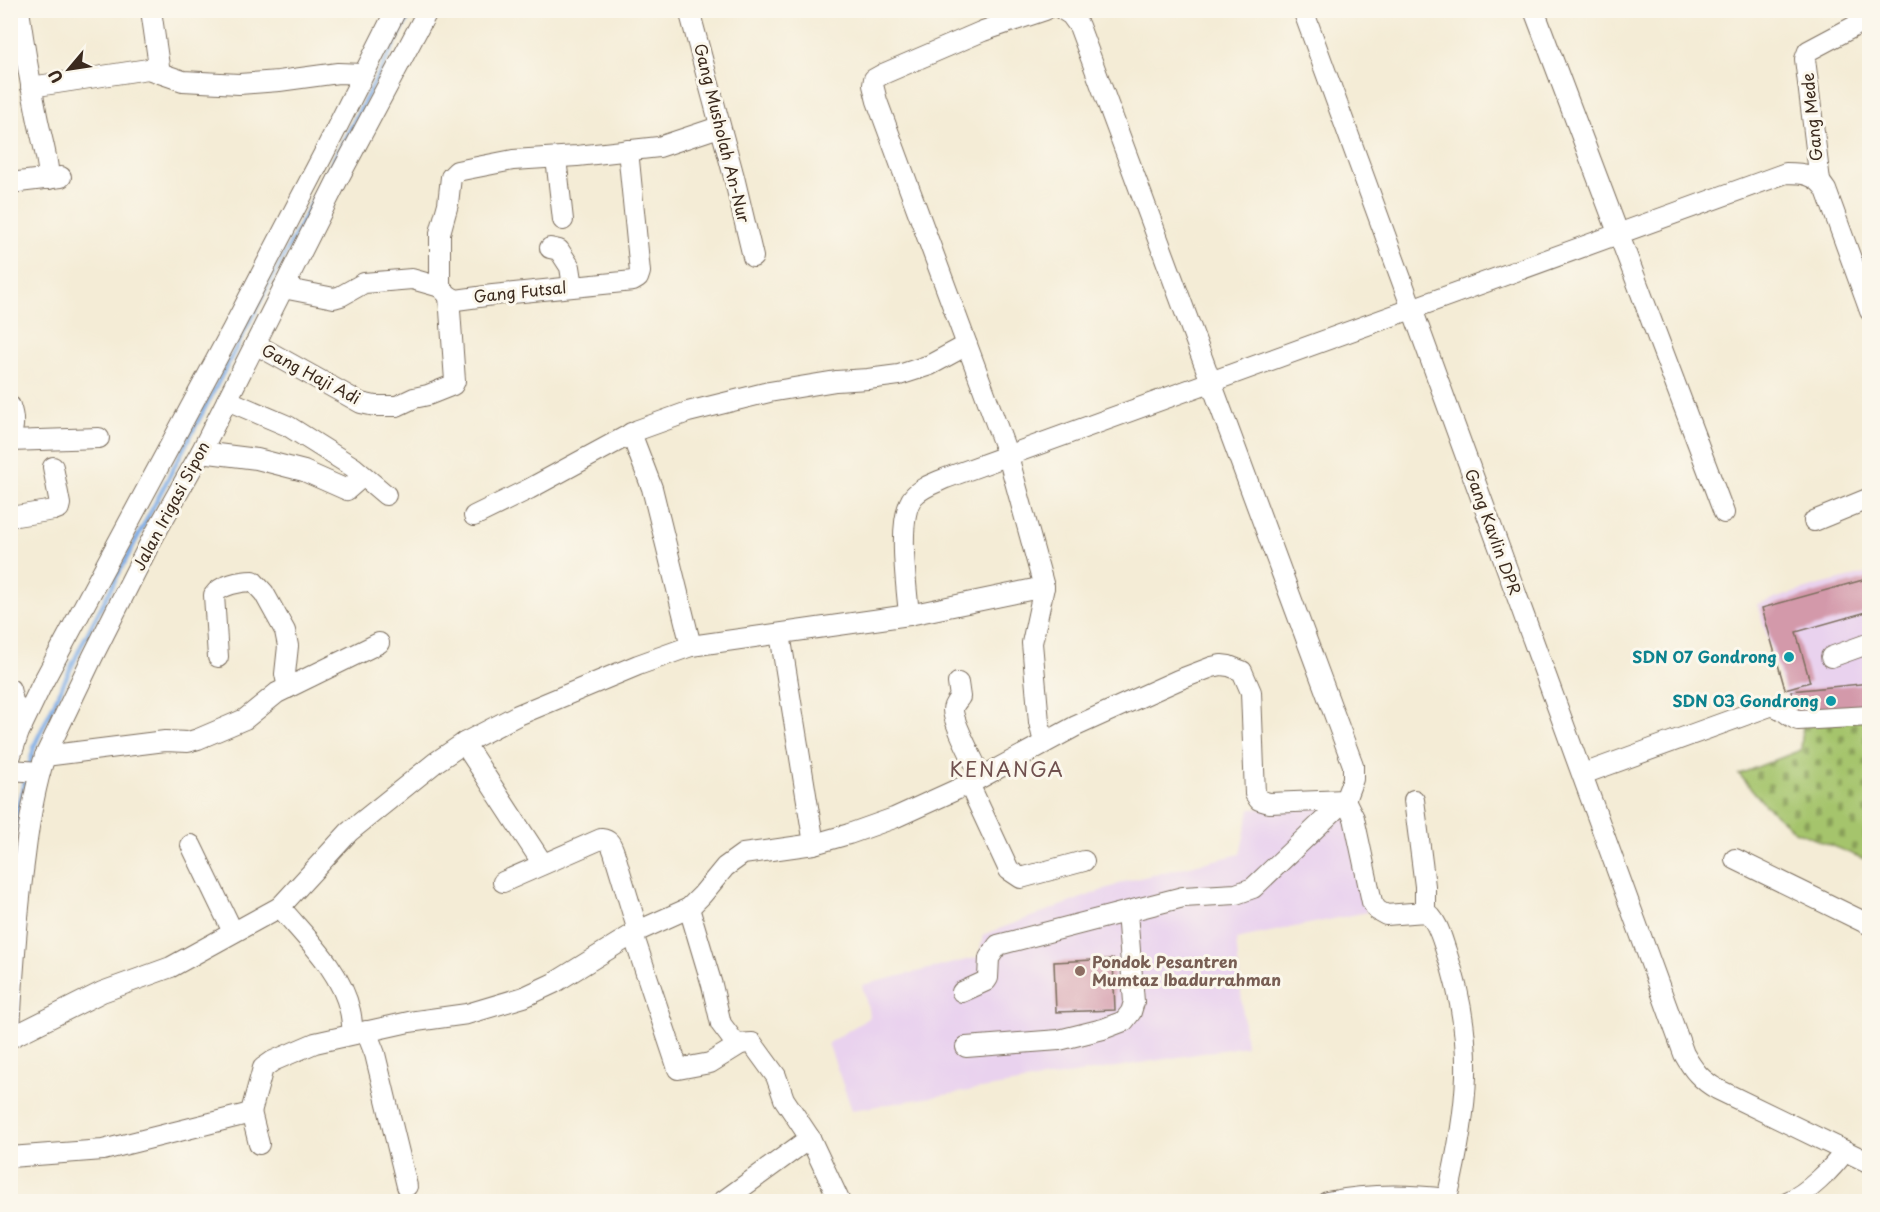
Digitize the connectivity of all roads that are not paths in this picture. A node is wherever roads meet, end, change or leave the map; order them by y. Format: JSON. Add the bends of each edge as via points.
{"nodes":[{"id":1,"x":19,"y":10,"type":"edge"},
{"id":2,"x":151,"y":10,"type":"edge"},
{"id":3,"x":396,"y":10,"type":"edge"},
{"id":4,"x":428,"y":10,"type":"edge"},
{"id":5,"x":689,"y":10,"type":"edge"},
{"id":6,"x":1046,"y":10,"type":"edge"},
{"id":7,"x":1063,"y":10,"type":"edge"},
{"id":8,"x":1303,"y":10,"type":"edge"},
{"id":9,"x":1534,"y":10,"type":"edge"},
{"id":10,"x":1869,"y":18,"type":"edge"},
{"id":11,"x":160,"y":73,"type":"junction"},
{"id":12,"x":363,"y":74,"type":"junction"},
{"id":13,"x":31,"y":87,"type":"junction"},
{"id":14,"x":719,"y":127,"type":"junction"},
{"id":15,"x":628,"y":150,"type":"junction"},
{"id":16,"x":556,"y":158,"type":"junction"},
{"id":17,"x":1820,"y":181,"type":"junction"},
{"id":18,"x":10,"y":183,"type":"edge"},
{"id":19,"x":563,"y":220,"type":"dead end"},
{"id":20,"x":1618,"y":234,"type":"junction"},
{"id":21,"x":550,"y":248,"type":"dead end"},
{"id":22,"x":753,"y":257,"type":"dead end"},
{"id":23,"x":573,"y":286,"type":"junction"},
{"id":24,"x":283,"y":288,"type":"junction"},
{"id":25,"x":445,"y":292,"type":"junction"},
{"id":26,"x":1410,"y":308,"type":"junction"},
{"id":27,"x":1869,"y":310,"type":"edge"},
{"id":28,"x":255,"y":344,"type":"junction"},
{"id":29,"x":967,"y":345,"type":"junction"},
{"id":30,"x":1210,"y":382,"type":"junction"},
{"id":31,"x":227,"y":400,"type":"junction"},
{"id":32,"x":10,"y":406,"type":"edge"},
{"id":33,"x":631,"y":433,"type":"junction"},
{"id":34,"x":99,"y":438,"type":"dead end"},
{"id":35,"x":10,"y":439,"type":"edge"},
{"id":36,"x":201,"y":452,"type":"junction"},
{"id":37,"x":1008,"y":456,"type":"junction"},
{"id":38,"x":53,"y":467,"type":"dead end"},
{"id":39,"x":363,"y":476,"type":"junction"},
{"id":40,"x":386,"y":495,"type":"dead end"},
{"id":41,"x":1869,"y":498,"type":"edge"},
{"id":42,"x":1724,"y":513,"type":"dead end"},
{"id":43,"x":474,"y":516,"type":"dead end"},
{"id":44,"x":10,"y":517,"type":"edge"},
{"id":45,"x":1814,"y":521,"type":"dead end"},
{"id":46,"x":1044,"y":587,"type":"junction"},
{"id":47,"x":909,"y":615,"type":"junction"},
{"id":48,"x":780,"y":634,"type":"junction"},
{"id":49,"x":379,"y":643,"type":"dead end"},
{"id":50,"x":1869,"y":643,"type":"edge"},
{"id":51,"x":691,"y":646,"type":"junction"},
{"id":52,"x":218,"y":657,"type":"dead end"},
{"id":53,"x":1831,"y":657,"type":"dead end"},
{"id":54,"x":958,"y":683,"type":"dead end"},
{"id":55,"x":288,"y":688,"type":"junction"},
{"id":56,"x":10,"y":689,"type":"edge"},
{"id":57,"x":1869,"y":716,"type":"edge"},
{"id":58,"x":17,"y":730,"type":"edge"},
{"id":59,"x":464,"y":743,"type":"junction"},
{"id":60,"x":1044,"y":743,"type":"junction"},
{"id":61,"x":26,"y":767,"type":"edge"},
{"id":62,"x":1582,"y":774,"type":"junction"},
{"id":63,"x":975,"y":780,"type":"junction"},
{"id":64,"x":1345,"y":800,"type":"junction"},
{"id":65,"x":1414,"y":800,"type":"dead end"},
{"id":66,"x":814,"y":843,"type":"junction"},
{"id":67,"x":191,"y":845,"type":"dead end"},
{"id":68,"x":1735,"y":859,"type":"dead end"},
{"id":69,"x":1084,"y":861,"type":"dead end"},
{"id":70,"x":543,"y":864,"type":"junction"},
{"id":71,"x":503,"y":882,"type":"dead end"},
{"id":72,"x":280,"y":907,"type":"junction"},
{"id":73,"x":689,"y":908,"type":"junction"},
{"id":74,"x":1127,"y":912,"type":"junction"},
{"id":75,"x":1425,"y":912,"type":"junction"},
{"id":76,"x":1869,"y":925,"type":"edge"},
{"id":77,"x":233,"y":932,"type":"junction"},
{"id":78,"x":636,"y":933,"type":"junction"},
{"id":79,"x":962,"y":992,"type":"dead end"},
{"id":80,"x":10,"y":1031,"type":"edge"},
{"id":81,"x":359,"y":1033,"type":"junction"},
{"id":82,"x":10,"y":1038,"type":"edge"},
{"id":83,"x":740,"y":1045,"type":"junction"},
{"id":84,"x":966,"y":1047,"type":"dead end"},
{"id":85,"x":251,"y":1112,"type":"junction"},
{"id":86,"x":810,"y":1138,"type":"junction"},
{"id":87,"x":259,"y":1144,"type":"dead end"},
{"id":88,"x":1845,"y":1151,"type":"junction"},
{"id":89,"x":10,"y":1157,"type":"edge"},
{"id":90,"x":1869,"y":1163,"type":"edge"},
{"id":91,"x":407,"y":1186,"type":"dead end"},
{"id":92,"x":1448,"y":1200,"type":"edge"},
{"id":93,"x":722,"y":1202,"type":"edge"},
{"id":94,"x":840,"y":1202,"type":"edge"},
{"id":95,"x":1327,"y":1202,"type":"edge"},
{"id":96,"x":1787,"y":1202,"type":"edge"}],
"edges":[{"from":1,"to":13,"type":"street"},
{"from":2,"to":11,"type":"street"},
{"from":3,"to":12,"type":"street","name":"Jalan Irigasi Sipon"},
{"from":4,"to":24,"type":"street","name":"Jalan Irigasi Sipon"},
{"from":5,"to":14,"type":"street","name":"Gang Musholah An-Nur"},
{"from":6,"to":29,"type":"street","via":[[983,31],[874,80],[877,101]]},
{"from":7,"to":30,"type":"street","via":[[1079,27]]},
{"from":8,"to":26,"type":"street","name":"Gang Kavlin DPR"},
{"from":9,"to":20,"type":"street"},
{"from":10,"to":17,"type":"street","name":"Gang Mede","via":[[1809,51],[1805,59]]},
{"from":11,"to":12,"type":"street","via":[[183,81],[239,84],[338,73]]},
{"from":11,"to":13,"type":"street","via":[[148,69]]},
{"from":12,"to":58,"type":"street","name":"Jalan Irigasi Sipon","via":[[243,309]]},
{"from":13,"to":18,"type":"street","via":[[41,135],[56,178]]},
{"from":14,"to":15,"type":"street","via":[[659,147]]},
{"from":14,"to":22,"type":"street","name":"Gang Musholah An-Nur"},
{"from":15,"to":16,"type":"street"},
{"from":15,"to":23,"type":"street","name":"Gang Futsal","via":[[638,278]]},
{"from":16,"to":19,"type":"street"},
{"from":16,"to":25,"type":"street","via":[[513,160],[457,171],[451,177],[440,233]]},
{"from":17,"to":20,"type":"street","via":[[1811,175],[1786,173]]},
{"from":17,"to":27,"type":"street","name":"Gang Mede"},
{"from":20,"to":26,"type":"street"},
{"from":20,"to":42,"type":"street"},
{"from":21,"to":23,"type":"street","via":[[559,250],[570,267]]},
{"from":23,"to":25,"type":"street","name":"Gang Futsal","via":[[456,300]]},
{"from":24,"to":25,"type":"street","name":"Gang Futsal","via":[[334,298],[364,283],[412,279]]},
{"from":24,"to":28,"type":"street","name":"Jalan Irigasi Sipon"},
{"from":25,"to":28,"type":"street","name":"Gang Haji Adi","via":[[455,381],[397,406],[361,403]]},
{"from":26,"to":30,"type":"street"},
{"from":26,"to":62,"type":"street","name":"Gang Kavlin DPR"},
{"from":28,"to":31,"type":"street","name":"Jalan Irigasi Sipon"},
{"from":29,"to":33,"type":"street","via":[[899,375],[769,392],[688,412]]},
{"from":29,"to":37,"type":"street"},
{"from":30,"to":37,"type":"street"},
{"from":30,"to":64,"type":"street","via":[[1353,765],[1353,780]]},
{"from":31,"to":36,"type":"street","name":"Jalan Irigasi Sipon"},
{"from":31,"to":39,"type":"street","via":[[288,426]]},
{"from":32,"to":35,"type":"street","via":[[14,419]]},
{"from":33,"to":43,"type":"street"},
{"from":33,"to":51,"type":"street","via":[[652,488]]},
{"from":34,"to":35,"type":"street"},
{"from":36,"to":39,"type":"street","via":[[257,459],[304,471],[347,490]]},
{"from":36,"to":61,"type":"street","name":"Jalan Irigasi Sipon","via":[[93,656]]},
{"from":37,"to":46,"type":"street"},
{"from":37,"to":47,"type":"street","via":[[946,478],[912,497],[903,532]]},
{"from":38,"to":44,"type":"street","via":[[59,508]]},
{"from":39,"to":40,"type":"street"},
{"from":41,"to":45,"type":"street"},
{"from":46,"to":47,"type":"street"},
{"from":46,"to":60,"type":"street","via":[[1032,643]]},
{"from":47,"to":48,"type":"street"},
{"from":48,"to":51,"type":"street"},
{"from":48,"to":66,"type":"street"},
{"from":49,"to":55,"type":"street"},
{"from":50,"to":53,"type":"street"},
{"from":51,"to":59,"type":"street","via":[[518,716]]},
{"from":52,"to":55,"type":"street","via":[[214,595],[218,590],[253,581],[285,631]]},
{"from":54,"to":63,"type":"street","via":[[960,697],[953,712]]},
{"from":55,"to":61,"type":"street","via":[[245,719],[188,742],[165,741]]},
{"from":56,"to":58,"type":"street"},
{"from":57,"to":62,"type":"street","via":[[1798,720],[1777,706],[1770,706]]},
{"from":58,"to":61,"type":"street","name":"Jalan Irigasi Sipon"},
{"from":59,"to":70,"type":"street"},
{"from":59,"to":72,"type":"street","via":[[349,832]]},
{"from":60,"to":63,"type":"street"},
{"from":60,"to":64,"type":"street","via":[[1178,680],[1212,667],[1230,666],[1242,671],[1251,692],[1255,794],[1259,800]]},
{"from":61,"to":80,"type":"street","name":"Jalan Irigasi Sipon","via":[[30,821],[14,955]]},
{"from":62,"to":88,"type":"street","name":"Gang Kavlin DPR","via":[[1684,1054],[1694,1071],[1717,1089]]},
{"from":63,"to":66,"type":"street","via":[[894,818]]},
{"from":63,"to":69,"type":"street","via":[[1001,857],[1016,876],[1022,878]]},
{"from":64,"to":74,"type":"street","via":[[1253,888],[1236,894],[1183,897]]},
{"from":64,"to":75,"type":"street","via":[[1354,818],[1377,910],[1386,915]]},
{"from":65,"to":75,"type":"street"},
{"from":66,"to":73,"type":"street","via":[[743,854],[725,867]]},
{"from":67,"to":77,"type":"street"},
{"from":68,"to":76,"type":"street"},
{"from":70,"to":71,"type":"street"},
{"from":70,"to":78,"type":"street","via":[[601,839],[608,840]]},
{"from":72,"to":77,"type":"street"},
{"from":72,"to":81,"type":"street","via":[[336,977]]},
{"from":73,"to":78,"type":"street"},
{"from":73,"to":83,"type":"street","via":[[721,1024],[733,1042]]},
{"from":74,"to":79,"type":"street","via":[[998,945],[989,958],[986,981]]},
{"from":74,"to":84,"type":"street","via":[[1134,1002],[1124,1021],[1059,1040]]},
{"from":75,"to":92,"type":"street","via":[[1440,934],[1457,982],[1466,1041],[1466,1097]]},
{"from":77,"to":82,"type":"street","via":[[171,967],[102,992]]},
{"from":78,"to":81,"type":"street","via":[[524,997],[467,1014]]},
{"from":78,"to":83,"type":"street","via":[[678,1069],[710,1063]]},
{"from":81,"to":85,"type":"street","via":[[315,1043],[263,1068]]},
{"from":81,"to":91,"type":"street","via":[[375,1054]]},
{"from":83,"to":86,"type":"street","via":[[752,1043],[776,1076],[784,1099]]},
{"from":85,"to":87,"type":"street"},
{"from":85,"to":89,"type":"street","via":[[102,1150]]},
{"from":86,"to":93,"type":"street"},
{"from":86,"to":94,"type":"street"},
{"from":88,"to":90,"type":"street","name":"Gang Kavlin DPR"},
{"from":88,"to":96,"type":"street","via":[[1814,1183]]},
{"from":92,"to":95,"type":"street","via":[[1415,1195]]}]}
